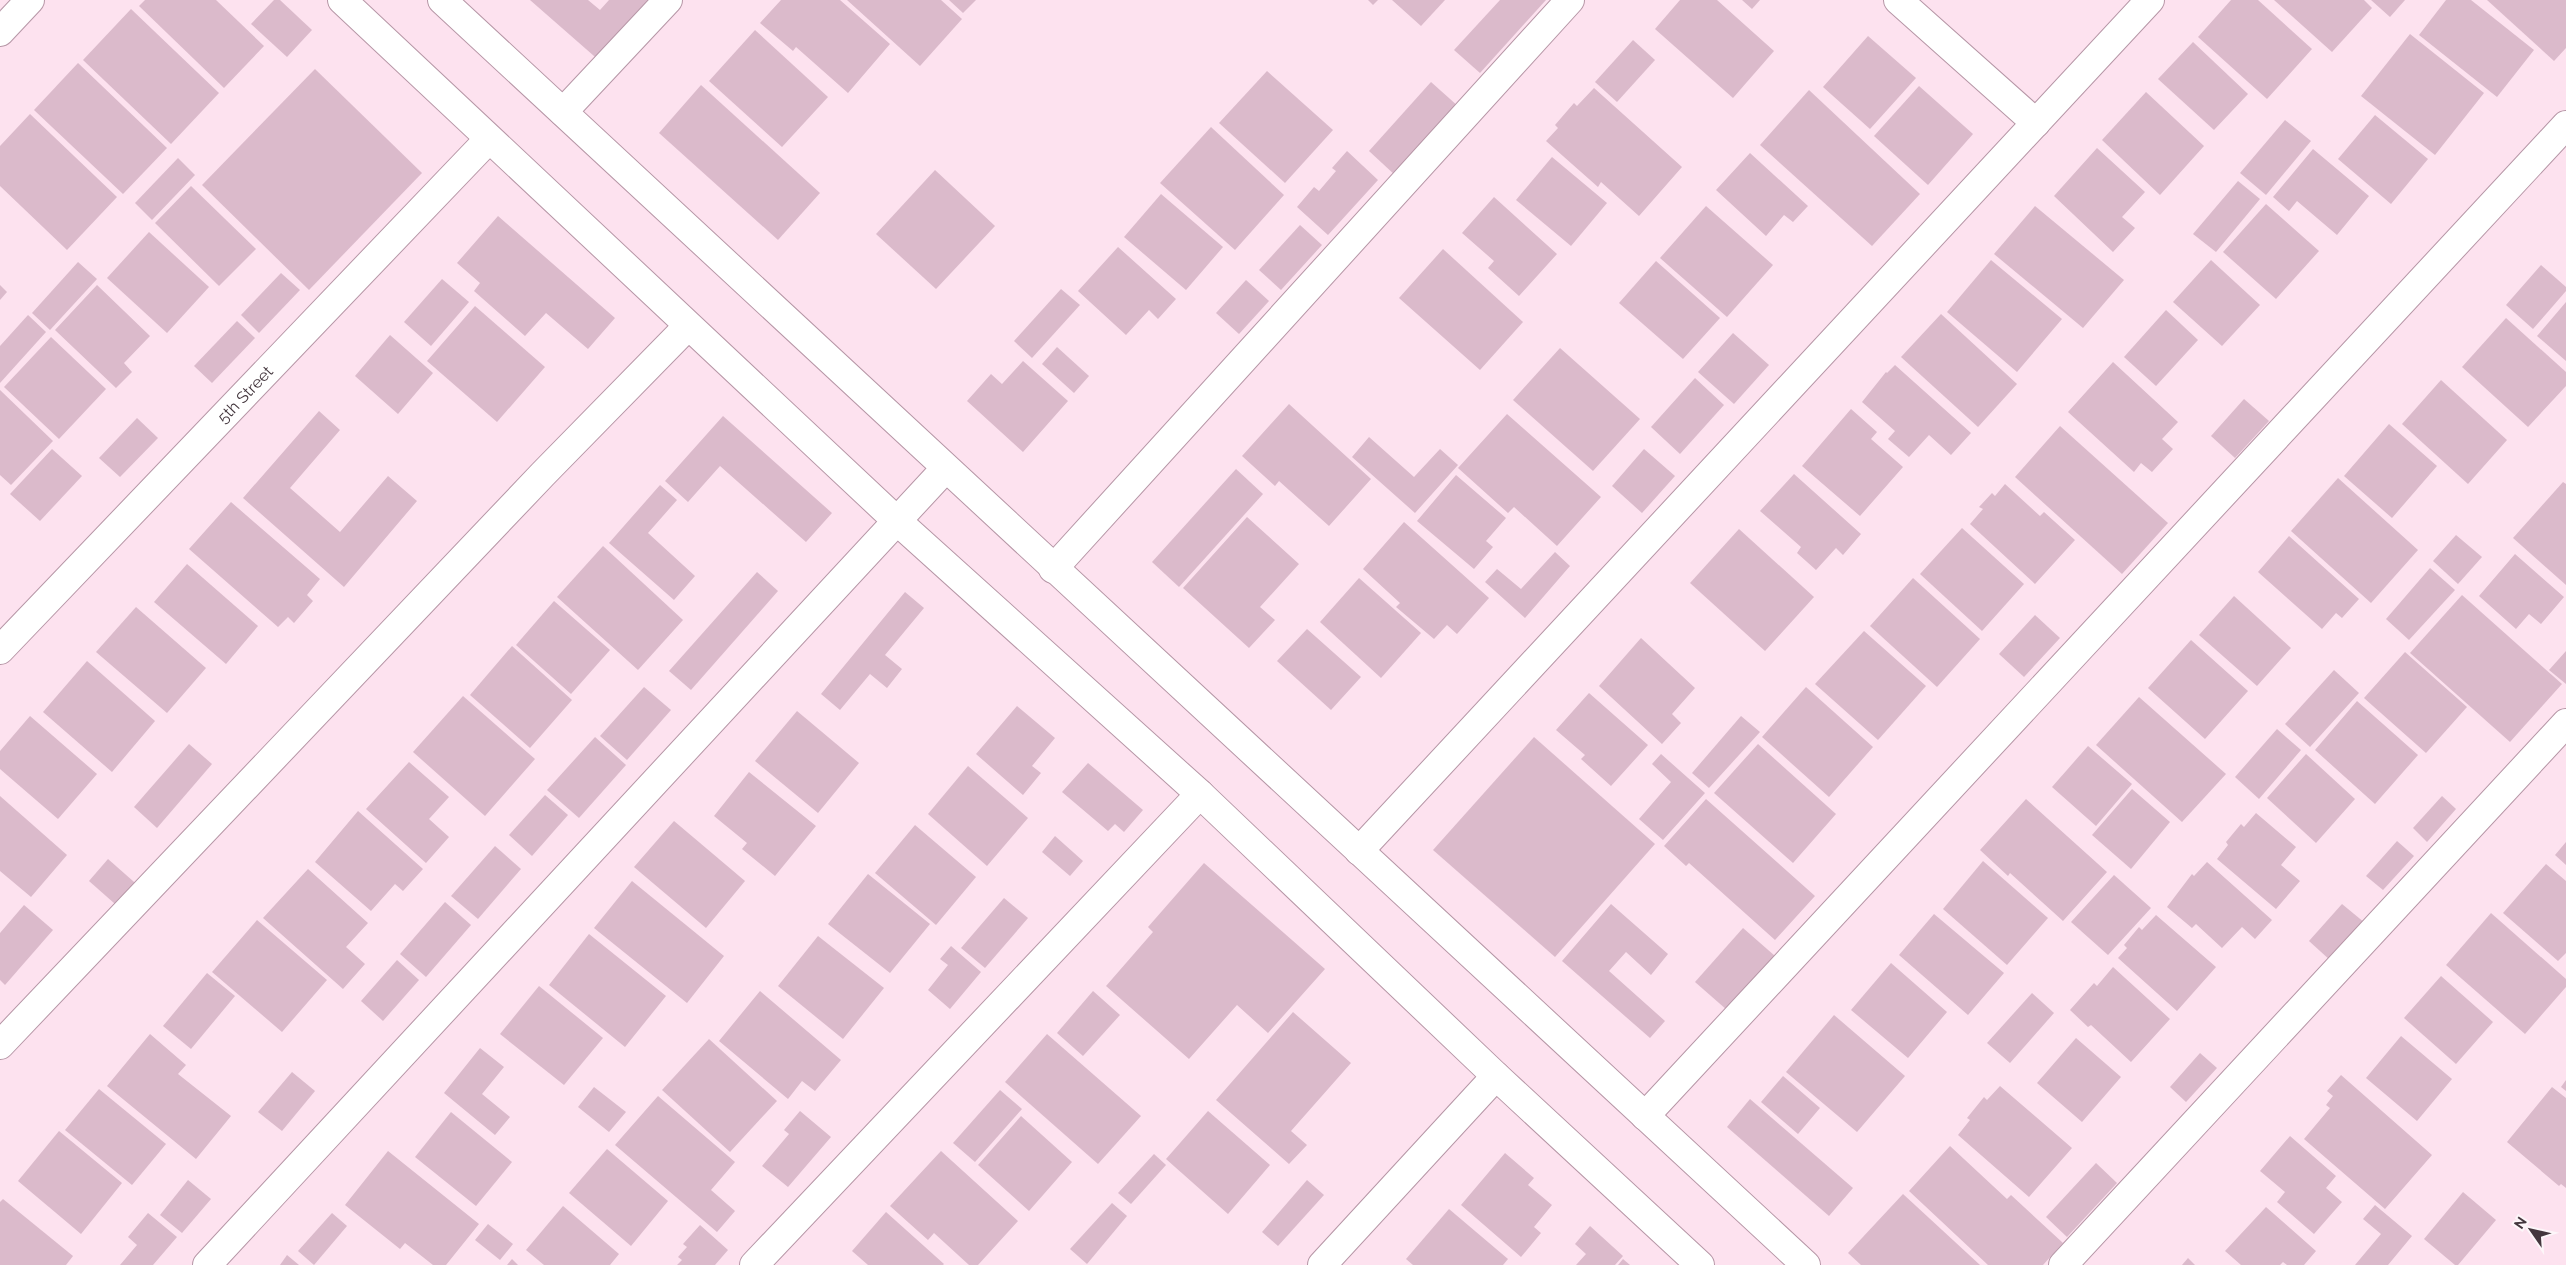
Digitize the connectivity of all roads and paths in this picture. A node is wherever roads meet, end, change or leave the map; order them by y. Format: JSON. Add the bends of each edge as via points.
{"nodes":[{"id":1,"x":30,"y":0,"type":"edge"},
{"id":2,"x":342,"y":0,"type":"edge"},
{"id":3,"x":442,"y":0,"type":"edge"},
{"id":4,"x":668,"y":0,"type":"edge"},
{"id":5,"x":1570,"y":0,"type":"edge"},
{"id":6,"x":1898,"y":0,"type":"edge"},
{"id":7,"x":2150,"y":0,"type":"edge"},
{"id":8,"x":0,"y":32,"type":"edge"},
{"id":9,"x":563,"y":112,"type":"junction"},
{"id":10,"x":2036,"y":122,"type":"junction"},
{"id":11,"x":2566,"y":125,"type":"edge"},
{"id":12,"x":488,"y":139,"type":"junction"},
{"id":13,"x":688,"y":326,"type":"junction"},
{"id":14,"x":945,"y":468,"type":"junction"},
{"id":15,"x":896,"y":520,"type":"junction"},
{"id":16,"x":1053,"y":569,"type":"junction"},
{"id":17,"x":0,"y":650,"type":"edge"},
{"id":18,"x":2566,"y":723,"type":"edge"},
{"id":19,"x":1200,"y":794,"type":"junction"},
{"id":20,"x":1359,"y":851,"type":"junction"},
{"id":21,"x":0,"y":1045,"type":"edge"},
{"id":22,"x":1496,"y":1076,"type":"junction"},
{"id":23,"x":1645,"y":1116,"type":"junction"},
{"id":24,"x":207,"y":1265,"type":"edge"},
{"id":25,"x":754,"y":1265,"type":"edge"},
{"id":26,"x":1322,"y":1265,"type":"edge"},
{"id":27,"x":1700,"y":1265,"type":"edge"},
{"id":28,"x":1806,"y":1265,"type":"edge"},
{"id":29,"x":2063,"y":1265,"type":"edge"}],
"edges":[{"from":1,"to":8,"type":"street"},
{"from":2,"to":12,"type":"street"},
{"from":3,"to":9,"type":"street"},
{"from":4,"to":9,"type":"street"},
{"from":5,"to":16,"type":"street"},
{"from":6,"to":10,"type":"street"},
{"from":7,"to":10,"type":"street"},
{"from":9,"to":14,"type":"street"},
{"from":10,"to":20,"type":"street"},
{"from":11,"to":23,"type":"street"},
{"from":12,"to":13,"type":"street"},
{"from":12,"to":17,"type":"street","name":"5th Street"},
{"from":13,"to":15,"type":"street"},
{"from":13,"to":21,"type":"street","via":[[536,481]]},
{"from":14,"to":15,"type":"street"},
{"from":14,"to":16,"type":"street"},
{"from":15,"to":19,"type":"street"},
{"from":15,"to":24,"type":"street"},
{"from":16,"to":20,"type":"street"},
{"from":18,"to":29,"type":"street"},
{"from":19,"to":22,"type":"street"},
{"from":19,"to":25,"type":"street"},
{"from":20,"to":23,"type":"street"},
{"from":22,"to":26,"type":"street"},
{"from":22,"to":27,"type":"street"},
{"from":23,"to":28,"type":"street"}]}
